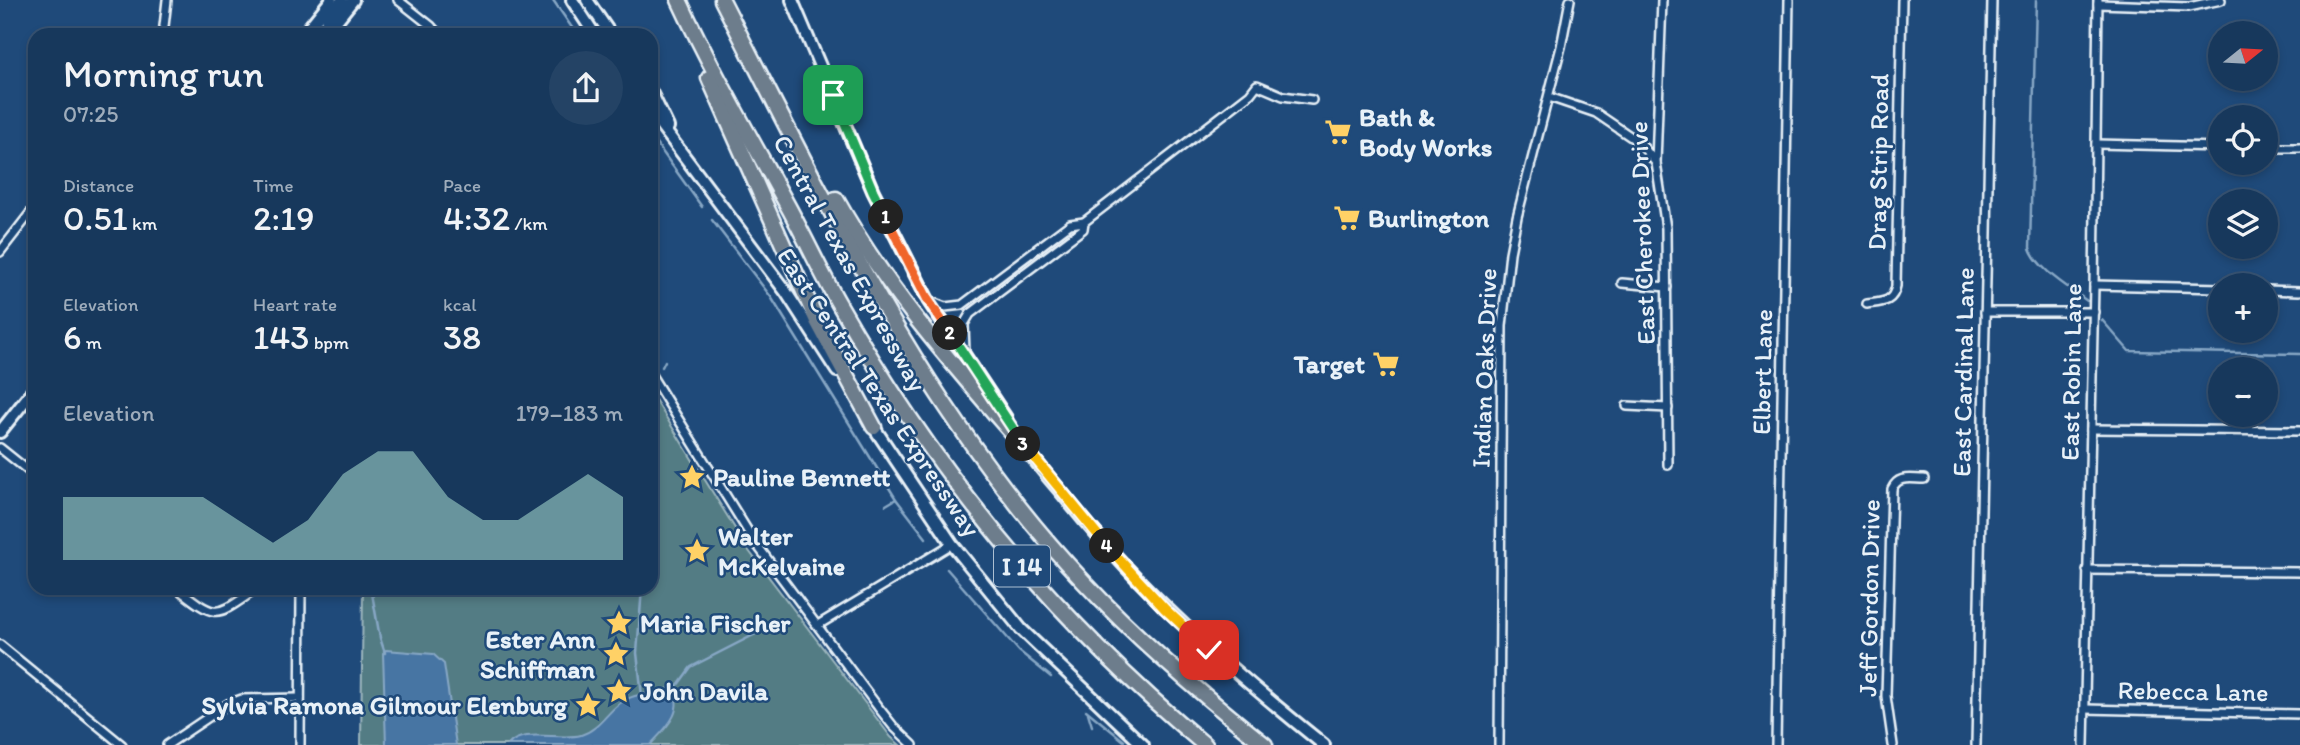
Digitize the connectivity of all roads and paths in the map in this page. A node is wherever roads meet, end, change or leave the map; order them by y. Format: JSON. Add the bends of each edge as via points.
{"nodes":[{"id":1,"x":167,"y":0,"type":"edge"},
{"id":2,"x":331,"y":0,"type":"edge"},
{"id":3,"x":342,"y":0,"type":"edge"},
{"id":4,"x":353,"y":0,"type":"edge"},
{"id":5,"x":398,"y":0,"type":"edge"},
{"id":6,"x":572,"y":0,"type":"edge"},
{"id":7,"x":587,"y":0,"type":"edge"},
{"id":8,"x":680,"y":0,"type":"edge"},
{"id":9,"x":722,"y":0,"type":"edge"},
{"id":10,"x":792,"y":0,"type":"edge"},
{"id":11,"x":1570,"y":0,"type":"edge"},
{"id":12,"x":1662,"y":0,"type":"edge"},
{"id":13,"x":1789,"y":0,"type":"edge"},
{"id":14,"x":1902,"y":0,"type":"edge"},
{"id":15,"x":1992,"y":0,"type":"edge"},
{"id":16,"x":2221,"y":0,"type":"edge"},
{"id":17,"x":2098,"y":2,"type":"edge"},
{"id":18,"x":689,"y":21,"type":"junction"},
{"id":19,"x":164,"y":28,"type":"edge"},
{"id":20,"x":309,"y":28,"type":"edge"},
{"id":21,"x":325,"y":28,"type":"edge"},
{"id":22,"x":330,"y":28,"type":"edge"},
{"id":23,"x":433,"y":28,"type":"edge"},
{"id":24,"x":590,"y":28,"type":"edge"},
{"id":25,"x":606,"y":28,"type":"edge"},
{"id":26,"x":769,"y":92,"type":"junction"},
{"id":27,"x":1549,"y":97,"type":"junction"},
{"id":28,"x":1312,"y":100,"type":"dead end"},
{"id":29,"x":658,"y":107,"type":"edge"},
{"id":30,"x":658,"y":121,"type":"edge"},
{"id":31,"x":2096,"y":144,"type":"junction"},
{"id":32,"x":676,"y":145,"type":"junction"},
{"id":33,"x":2208,"y":147,"type":"edge"},
{"id":34,"x":2278,"y":148,"type":"edge"},
{"id":35,"x":2300,"y":148,"type":"edge"},
{"id":36,"x":1656,"y":163,"type":"junction"},
{"id":37,"x":28,"y":216,"type":"edge"},
{"id":38,"x":1084,"y":222,"type":"junction"},
{"id":39,"x":0,"y":252,"type":"edge"},
{"id":40,"x":1622,"y":283,"type":"dead end"},
{"id":41,"x":2094,"y":285,"type":"junction"},
{"id":42,"x":1667,"y":287,"type":"junction"},
{"id":43,"x":2208,"y":288,"type":"edge"},
{"id":44,"x":2278,"y":290,"type":"edge"},
{"id":45,"x":2300,"y":291,"type":"edge"},
{"id":46,"x":928,"y":300,"type":"junction"},
{"id":47,"x":1867,"y":304,"type":"dead end"},
{"id":48,"x":1985,"y":312,"type":"junction"},
{"id":49,"x":2094,"y":312,"type":"junction"},
{"id":50,"x":965,"y":356,"type":"junction"},
{"id":51,"x":658,"y":386,"type":"edge"},
{"id":52,"x":28,"y":397,"type":"edge"},
{"id":53,"x":1627,"y":406,"type":"dead end"},
{"id":54,"x":1668,"y":408,"type":"junction"},
{"id":55,"x":874,"y":428,"type":"junction"},
{"id":56,"x":2091,"y":429,"type":"junction"},
{"id":57,"x":2300,"y":431,"type":"edge"},
{"id":58,"x":0,"y":432,"type":"edge"},
{"id":59,"x":0,"y":448,"type":"edge"},
{"id":60,"x":1030,"y":454,"type":"junction"},
{"id":61,"x":1668,"y":465,"type":"dead end"},
{"id":62,"x":28,"y":470,"type":"edge"},
{"id":63,"x":1924,"y":479,"type":"dead end"},
{"id":64,"x":952,"y":544,"type":"junction"},
{"id":65,"x":2087,"y":570,"type":"junction"},
{"id":66,"x":2300,"y":572,"type":"edge"},
{"id":67,"x":187,"y":595,"type":"edge"},
{"id":68,"x":247,"y":595,"type":"edge"},
{"id":69,"x":301,"y":595,"type":"edge"},
{"id":70,"x":818,"y":625,"type":"junction"},
{"id":71,"x":0,"y":645,"type":"edge"},
{"id":72,"x":300,"y":698,"type":"junction"},
{"id":73,"x":2085,"y":709,"type":"junction"},
{"id":74,"x":2300,"y":714,"type":"edge"},
{"id":75,"x":122,"y":745,"type":"edge"},
{"id":76,"x":167,"y":745,"type":"edge"},
{"id":77,"x":300,"y":745,"type":"edge"},
{"id":78,"x":913,"y":745,"type":"edge"},
{"id":79,"x":1143,"y":745,"type":"edge"},
{"id":80,"x":1205,"y":745,"type":"edge"},
{"id":81,"x":1265,"y":745,"type":"edge"},
{"id":82,"x":1324,"y":745,"type":"edge"},
{"id":83,"x":1499,"y":745,"type":"edge"},
{"id":84,"x":1776,"y":745,"type":"edge"},
{"id":85,"x":1893,"y":745,"type":"edge"},
{"id":86,"x":1976,"y":745,"type":"edge"},
{"id":87,"x":2084,"y":745,"type":"edge"}],
"edges":[{"from":1,"to":19,"type":"street"},
{"from":2,"to":20,"type":"main road"},
{"from":3,"to":21,"type":"main road"},
{"from":4,"to":22,"type":"main road"},
{"from":5,"to":23,"type":"street"},
{"from":6,"to":24,"type":"main road"},
{"from":7,"to":25,"type":"main road"},
{"from":8,"to":18,"type":"highway","name":"Central Texas Expressway","number":"I 14"},
{"from":9,"to":26,"type":"highway","name":"Central Texas Expressway","number":"I 14"},
{"from":10,"to":46,"type":"main road","via":[[873,191]]},
{"from":11,"to":27,"type":"street","name":"Indian Oaks Drive"},
{"from":12,"to":36,"type":"street","name":"East Cherokee Drive"},
{"from":13,"to":84,"type":"street","name":"Elbert Lane"},
{"from":14,"to":47,"type":"street","name":"Drag Strip Road","via":[[1895,295],[1889,301]]},
{"from":15,"to":48,"type":"street","name":"East Cardinal Lane"},
{"from":16,"to":17,"type":"street","via":[[2189,7]]},
{"from":17,"to":31,"type":"street","name":"East Robin Lane"},
{"from":18,"to":55,"type":"highway","via":[[692,40],[796,276]]},
{"from":18,"to":80,"type":"highway","name":"Central Texas Expressway","number":"I 14","via":[[838,304],[937,458],[1047,594],[1123,672]]},
{"from":26,"to":60,"type":"highway","via":[[786,107],[860,242],[887,281]]},
{"from":26,"to":81,"type":"highway","name":"Central Texas Expressway","number":"I 14","via":[[898,333],[977,452],[1038,529],[1146,645]]},
{"from":27,"to":36,"type":"street","via":[[1596,113],[1640,143]]},
{"from":27,"to":83,"type":"street","name":"Indian Oaks Drive","via":[[1515,229],[1502,326]]},
{"from":28,"to":38,"type":"street","via":[[1283,96],[1257,85]]},
{"from":29,"to":32,"type":"main road"},
{"from":30,"to":32,"type":"main road","name":"East Central Texas Expressway"},
{"from":31,"to":33,"type":"street"},
{"from":31,"to":41,"type":"street","name":"East Robin Lane"},
{"from":32,"to":55,"type":"main road","name":"East Central Texas Expressway","via":[[786,292]]},
{"from":34,"to":35,"type":"street"},
{"from":36,"to":42,"type":"street","name":"East Cherokee Drive","via":[[1666,228]]},
{"from":37,"to":39,"type":"street"},
{"from":38,"to":46,"type":"street","via":[[1070,224],[962,305],[945,307]]},
{"from":38,"to":50,"type":"street","via":[[1083,229],[970,314],[964,324]]},
{"from":40,"to":42,"type":"street"},
{"from":41,"to":43,"type":"street"},
{"from":41,"to":49,"type":"street","name":"East Robin Lane"},
{"from":42,"to":54,"type":"street","name":"East Cherokee Drive"},
{"from":44,"to":45,"type":"street"},
{"from":46,"to":50,"type":"main road"},
{"from":48,"to":49,"type":"street"},
{"from":48,"to":86,"type":"street","name":"East Cardinal Lane"},
{"from":49,"to":56,"type":"street","name":"East Robin Lane"},
{"from":50,"to":60,"type":"main road"},
{"from":51,"to":70,"type":"street","via":[[754,541]]},
{"from":52,"to":58,"type":"main road"},
{"from":53,"to":54,"type":"street"},
{"from":54,"to":61,"type":"street","name":"East Cherokee Drive"},
{"from":55,"to":64,"type":"main road","name":"East Central Texas Expressway"},
{"from":56,"to":57,"type":"street"},
{"from":56,"to":65,"type":"street","name":"East Robin Lane"},
{"from":59,"to":62,"type":"street"},
{"from":60,"to":82,"type":"main road","via":[[1165,609]]},
{"from":63,"to":85,"type":"street","name":"Jeff Gordon Drive","via":[[1900,478],[1892,489],[1885,696]]},
{"from":64,"to":70,"type":"street"},
{"from":64,"to":79,"type":"main road","name":"East Central Texas Expressway","via":[[1021,629]]},
{"from":65,"to":66,"type":"street"},
{"from":65,"to":73,"type":"street","name":"East Robin Lane"},
{"from":67,"to":68,"type":"street","via":[[210,612],[221,612]]},
{"from":69,"to":72,"type":"street"},
{"from":70,"to":78,"type":"street","via":[[893,726]]},
{"from":71,"to":75,"type":"street"},
{"from":72,"to":76,"type":"street","via":[[242,699]]},
{"from":72,"to":77,"type":"street"},
{"from":73,"to":74,"type":"street","name":"Rebecca Lane"},
{"from":73,"to":87,"type":"street","name":"East Robin Lane"}]}
